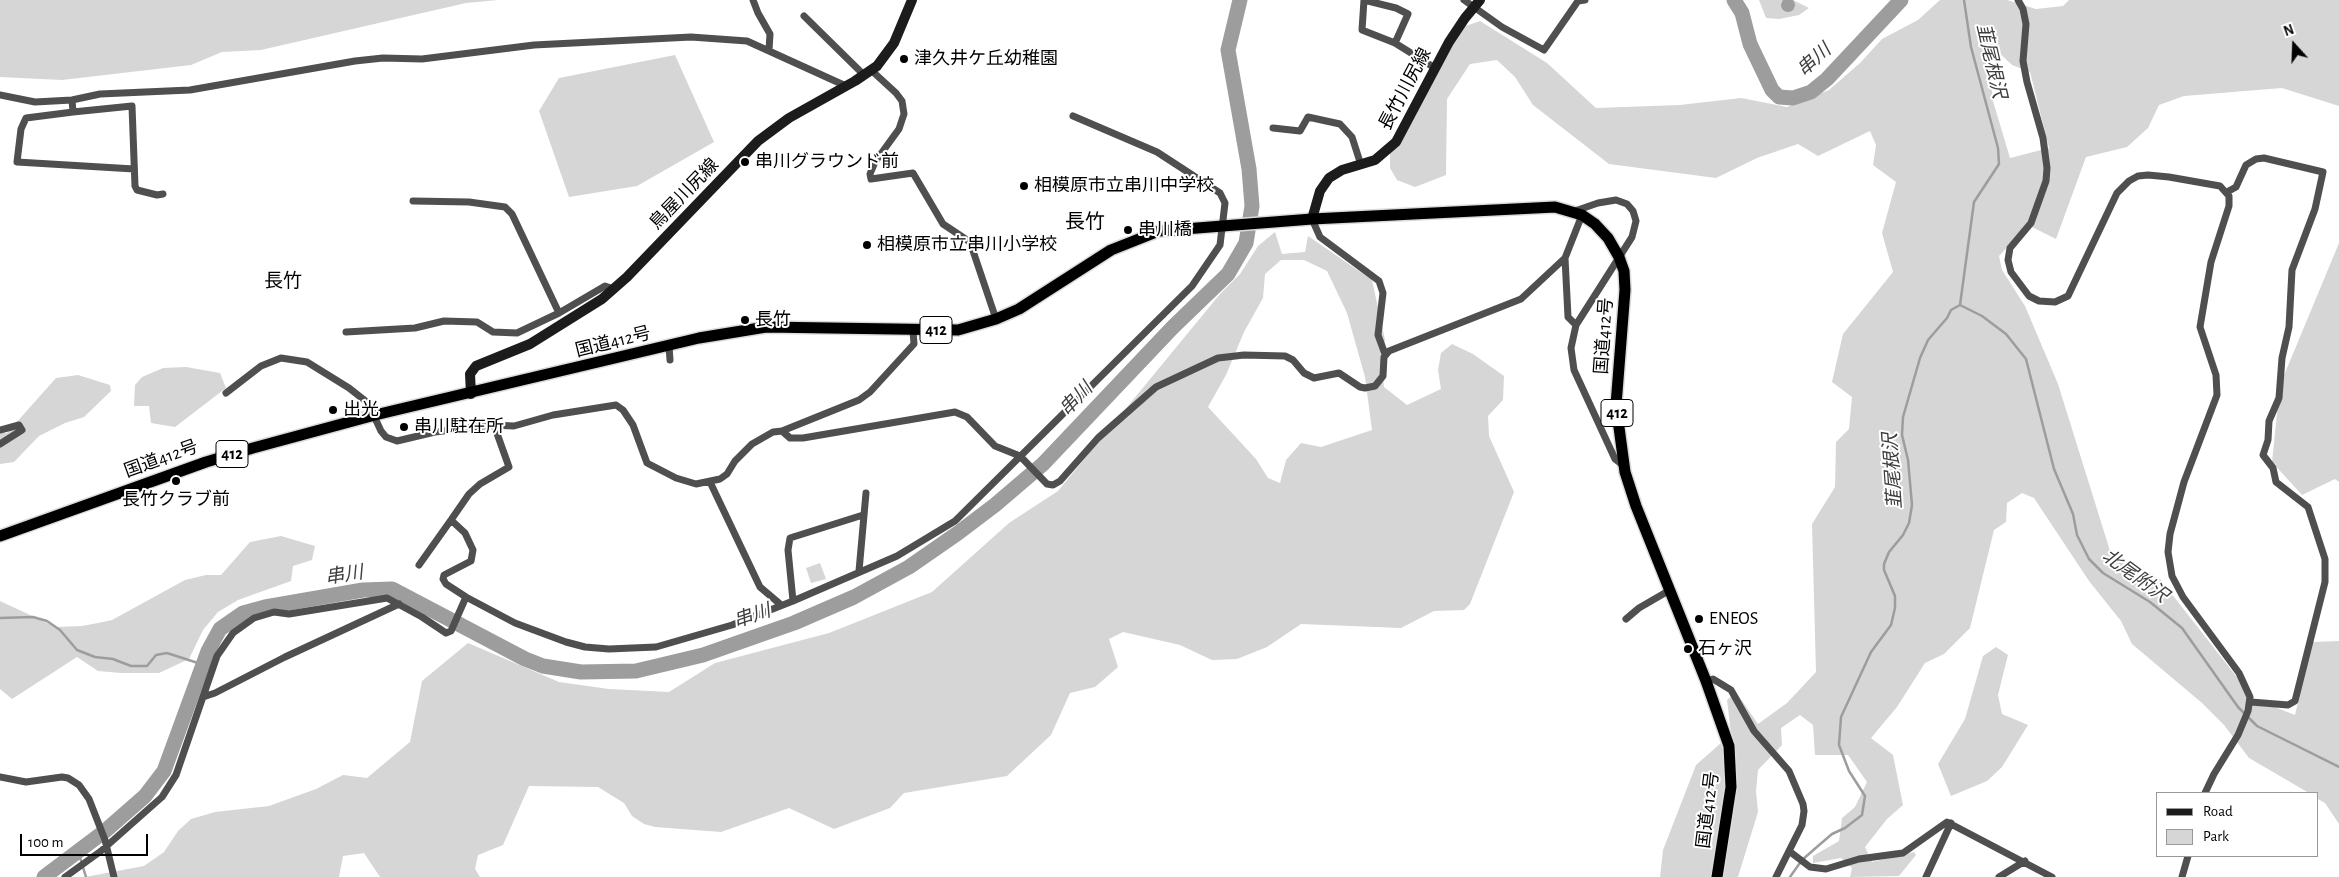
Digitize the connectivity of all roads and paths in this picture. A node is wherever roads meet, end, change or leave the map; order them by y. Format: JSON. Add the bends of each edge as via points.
{"nodes":[{"id":1,"x":753,"y":0,"type":"edge"},
{"id":2,"x":912,"y":0,"type":"edge"},
{"id":3,"x":1464,"y":0,"type":"edge"},
{"id":4,"x":1585,"y":0,"type":"edge"},
{"id":5,"x":2018,"y":0,"type":"edge"},
{"id":6,"x":1476,"y":4,"type":"edge"},
{"id":7,"x":804,"y":16,"type":"dead end"},
{"id":8,"x":1395,"y":43,"type":"junction"},
{"id":9,"x":769,"y":50,"type":"junction"},
{"id":10,"x":1435,"y":68,"type":"junction"},
{"id":11,"x":867,"y":73,"type":"junction"},
{"id":12,"x":846,"y":86,"type":"junction"},
{"id":13,"x":0,"y":95,"type":"edge"},
{"id":14,"x":72,"y":100,"type":"junction"},
{"id":15,"x":73,"y":112,"type":"junction"},
{"id":16,"x":1073,"y":116,"type":"dead end"},
{"id":17,"x":1273,"y":128,"type":"dead end"},
{"id":18,"x":1361,"y":165,"type":"junction"},
{"id":19,"x":134,"y":170,"type":"junction"},
{"id":20,"x":2227,"y":192,"type":"junction"},
{"id":21,"x":163,"y":194,"type":"dead end"},
{"id":22,"x":413,"y":200,"type":"dead end"},
{"id":23,"x":1577,"y":214,"type":"junction"},
{"id":24,"x":1312,"y":219,"type":"junction"},
{"id":25,"x":1227,"y":226,"type":"junction"},
{"id":26,"x":1619,"y":257,"type":"junction"},
{"id":27,"x":1565,"y":258,"type":"junction"},
{"id":28,"x":614,"y":289,"type":"junction"},
{"id":29,"x":559,"y":313,"type":"junction"},
{"id":30,"x":996,"y":319,"type":"junction"},
{"id":31,"x":1576,"y":325,"type":"junction"},
{"id":32,"x":913,"y":331,"type":"junction"},
{"id":33,"x":346,"y":332,"type":"dead end"},
{"id":34,"x":669,"y":346,"type":"junction"},
{"id":35,"x":1386,"y":354,"type":"junction"},
{"id":36,"x":670,"y":360,"type":"dead end"},
{"id":37,"x":226,"y":392,"type":"dead end"},
{"id":38,"x":471,"y":394,"type":"junction"},
{"id":39,"x":375,"y":415,"type":"junction"},
{"id":40,"x":494,"y":425,"type":"junction"},
{"id":41,"x":0,"y":430,"type":"edge"},
{"id":42,"x":782,"y":430,"type":"junction"},
{"id":43,"x":0,"y":444,"type":"edge"},
{"id":44,"x":1021,"y":458,"type":"junction"},
{"id":45,"x":1624,"y":466,"type":"junction"},
{"id":46,"x":710,"y":482,"type":"junction"},
{"id":47,"x":866,"y":493,"type":"dead end"},
{"id":48,"x":863,"y":515,"type":"junction"},
{"id":49,"x":451,"y":520,"type":"junction"},
{"id":50,"x":0,"y":536,"type":"edge"},
{"id":51,"x":419,"y":565,"type":"dead end"},
{"id":52,"x":860,"y":571,"type":"junction"},
{"id":53,"x":1670,"y":590,"type":"junction"},
{"id":54,"x":465,"y":599,"type":"junction"},
{"id":55,"x":793,"y":601,"type":"junction"},
{"id":56,"x":399,"y":604,"type":"junction"},
{"id":57,"x":780,"y":604,"type":"junction"},
{"id":58,"x":1626,"y":619,"type":"dead end"},
{"id":59,"x":1706,"y":681,"type":"junction"},
{"id":60,"x":203,"y":697,"type":"junction"},
{"id":61,"x":2251,"y":702,"type":"junction"},
{"id":62,"x":0,"y":776,"type":"edge"},
{"id":63,"x":2205,"y":792,"type":"edge"},
{"id":64,"x":1951,"y":823,"type":"junction"},
{"id":65,"x":106,"y":843,"type":"junction"},
{"id":66,"x":1789,"y":851,"type":"junction"},
{"id":67,"x":2188,"y":857,"type":"edge"},
{"id":68,"x":2025,"y":861,"type":"junction"},
{"id":69,"x":65,"y":877,"type":"edge"},
{"id":70,"x":114,"y":877,"type":"edge"},
{"id":71,"x":1717,"y":877,"type":"edge"},
{"id":72,"x":1776,"y":877,"type":"edge"},
{"id":73,"x":1926,"y":877,"type":"edge"},
{"id":74,"x":1999,"y":877,"type":"edge"},
{"id":75,"x":2052,"y":877,"type":"edge"},
{"id":76,"x":2182,"y":877,"type":"edge"}],
"edges":[{"from":1,"to":9,"type":"street","via":[[770,34]]},
{"from":2,"to":11,"type":"main road","name":"鳥屋川尻線","via":[[891,49]]},
{"from":3,"to":6,"type":"street"},
{"from":4,"to":6,"type":"street","via":[[1578,1],[1544,50]]},
{"from":5,"to":20,"type":"street","via":[[2025,16],[2023,61],[2026,82],[2043,138],[2047,168],[2046,181],[2031,223],[2010,248],[2008,260],[2011,272],[2029,296],[2039,301],[2055,302],[2068,296],[2117,193],[2134,179],[2148,175],[2169,177],[2220,186]]},
{"from":6,"to":10,"type":"main road","name":"長竹川尻線","via":[[1455,32]]},
{"from":7,"to":11,"type":"street"},
{"from":8,"to":8,"type":"street","via":[[1362,30],[1364,0],[1408,14]]},
{"from":8,"to":10,"type":"street"},
{"from":9,"to":12,"type":"street"},
{"from":9,"to":14,"type":"street","via":[[748,41],[691,37],[534,46],[422,60],[383,58],[355,61],[190,90],[100,94]]},
{"from":10,"to":18,"type":"main road","name":"長竹川尻線","via":[[1396,142],[1378,158]]},
{"from":11,"to":12,"type":"main road","name":"鳥屋川尻線"},
{"from":11,"to":30,"type":"street","via":[[899,97],[904,114],[899,129],[875,162],[871,179],[914,172],[943,224],[970,242]]},
{"from":12,"to":28,"type":"main road","name":"鳥屋川尻線","via":[[789,118],[758,141]]},
{"from":13,"to":14,"type":"street","via":[[34,102]]},
{"from":14,"to":15,"type":"street"},
{"from":15,"to":19,"type":"street","via":[[132,106]]},
{"from":15,"to":19,"type":"street","via":[[26,118],[16,162]]},
{"from":16,"to":25,"type":"street","via":[[1157,152],[1220,193],[1225,203]]},
{"from":17,"to":18,"type":"street","via":[[1300,131],[1308,117],[1340,124],[1352,137]]},
{"from":18,"to":24,"type":"main road","name":"長竹川尻線","via":[[1339,171],[1327,180],[1320,191]]},
{"from":19,"to":21,"type":"street","via":[[137,190]]},
{"from":20,"to":61,"type":"street","via":[[2229,206],[2210,262],[2200,327],[2216,375],[2217,395],[2184,482],[2168,552],[2172,576],[2183,597],[2239,673]]},
{"from":20,"to":61,"type":"street","via":[[2236,187],[2246,165],[2256,159],[2264,158],[2323,172],[2315,209],[2292,270],[2289,327],[2278,402],[2269,421],[2263,454],[2273,468],[2276,482],[2308,507],[2325,559],[2325,582],[2295,701],[2288,705]]},
{"from":22,"to":29,"type":"street","via":[[505,207],[512,214]]},
{"from":23,"to":24,"type":"highway","name":"国道412号","number":"412","via":[[1555,207],[1534,207]]},
{"from":23,"to":26,"type":"highway","name":"国道412号","number":"412","via":[[1595,224]]},
{"from":23,"to":26,"type":"street","via":[[1598,203],[1616,200],[1634,211],[1635,228]]},
{"from":23,"to":27,"type":"street"},
{"from":24,"to":25,"type":"highway","name":"国道412号","number":"412"},
{"from":24,"to":35,"type":"street","via":[[1320,237],[1379,281],[1383,293],[1378,334]]},
{"from":25,"to":30,"type":"highway","name":"国道412号","number":"412","via":[[1169,228],[1141,236],[1111,250],[1019,309]]},
{"from":25,"to":44,"type":"street","via":[[1220,245],[1200,278]]},
{"from":26,"to":31,"type":"street"},
{"from":26,"to":45,"type":"highway","name":"国道412号","number":"412","via":[[1625,290],[1616,405]]},
{"from":27,"to":31,"type":"street","via":[[1568,317]]},
{"from":27,"to":35,"type":"street","via":[[1521,299]]},
{"from":28,"to":29,"type":"street","via":[[605,286]]},
{"from":28,"to":38,"type":"main road","name":"鳥屋川尻線","via":[[530,344],[476,366],[470,374]]},
{"from":29,"to":33,"type":"street","via":[[517,333],[493,332],[477,322],[444,321],[415,328]]},
{"from":30,"to":32,"type":"highway","name":"国道412号","number":"412","via":[[958,330]]},
{"from":31,"to":45,"type":"street","via":[[1571,348],[1574,370],[1614,460]]},
{"from":32,"to":34,"type":"highway","name":"国道412号","number":"412","via":[[766,327]]},
{"from":32,"to":42,"type":"street","via":[[914,344],[859,400]]},
{"from":34,"to":36,"type":"street"},
{"from":34,"to":38,"type":"highway","name":"国道412号","number":"412"},
{"from":35,"to":44,"type":"street","via":[[1380,383],[1365,388],[1339,372],[1314,378],[1304,374],[1294,360],[1285,356],[1218,358],[1156,387],[1098,438],[1053,485],[1047,484]]},
{"from":37,"to":39,"type":"street","via":[[261,366],[282,358],[307,362],[356,393],[368,403]]},
{"from":38,"to":39,"type":"highway","name":"国道412号","number":"412"},
{"from":39,"to":40,"type":"street","via":[[386,437],[397,441],[435,432]]},
{"from":39,"to":50,"type":"highway","name":"国道412号","number":"412","via":[[206,462]]},
{"from":40,"to":46,"type":"street","via":[[514,426],[553,415],[616,405],[633,425],[647,463],[676,478],[696,484]]},
{"from":40,"to":49,"type":"street","via":[[509,467],[469,494]]},
{"from":41,"to":43,"type":"street","via":[[20,426],[22,430]]},
{"from":42,"to":44,"type":"street","via":[[790,438],[803,438],[955,412],[967,417],[995,446]]},
{"from":42,"to":46,"type":"street","via":[[752,444],[727,474]]},
{"from":44,"to":52,"type":"street","via":[[955,521],[897,556]]},
{"from":45,"to":53,"type":"highway","name":"国道412号","number":"412","via":[[1636,506]]},
{"from":46,"to":57,"type":"street","via":[[760,587]]},
{"from":47,"to":48,"type":"street"},
{"from":48,"to":52,"type":"street"},
{"from":48,"to":55,"type":"street","via":[[790,538],[788,550]]},
{"from":49,"to":51,"type":"street"},
{"from":49,"to":54,"type":"street","via":[[465,533],[473,550],[471,562],[444,575],[443,579]]},
{"from":52,"to":55,"type":"street"},
{"from":53,"to":58,"type":"street"},
{"from":53,"to":59,"type":"highway","name":"国道412号","number":"412"},
{"from":54,"to":56,"type":"street","via":[[451,631],[446,633]]},
{"from":54,"to":57,"type":"street","via":[[566,642],[609,649],[656,646],[685,640],[732,625]]},
{"from":55,"to":57,"type":"street"},
{"from":56,"to":60,"type":"street"},
{"from":56,"to":60,"type":"street","via":[[387,598],[289,614],[274,612],[254,618],[239,626],[226,642]]},
{"from":59,"to":66,"type":"street","via":[[1713,679],[1730,690],[1754,731],[1791,777],[1804,811],[1802,825]]},
{"from":59,"to":71,"type":"highway","name":"国道412号","number":"412","via":[[1731,760],[1732,786]]},
{"from":60,"to":65,"type":"street","via":[[170,786],[153,807]]},
{"from":61,"to":63,"type":"street","via":[[2238,734]]},
{"from":62,"to":65,"type":"street","via":[[26,782],[68,778],[82,790]]},
{"from":64,"to":66,"type":"street","via":[[1937,827],[1903,853],[1859,859],[1826,869],[1806,864]]},
{"from":64,"to":68,"type":"street","via":[[2009,856]]},
{"from":64,"to":73,"type":"street"},
{"from":65,"to":69,"type":"street"},
{"from":65,"to":70,"type":"street"},
{"from":66,"to":72,"type":"street"},
{"from":67,"to":76,"type":"street"},
{"from":68,"to":74,"type":"street"},
{"from":68,"to":75,"type":"street"}]}
